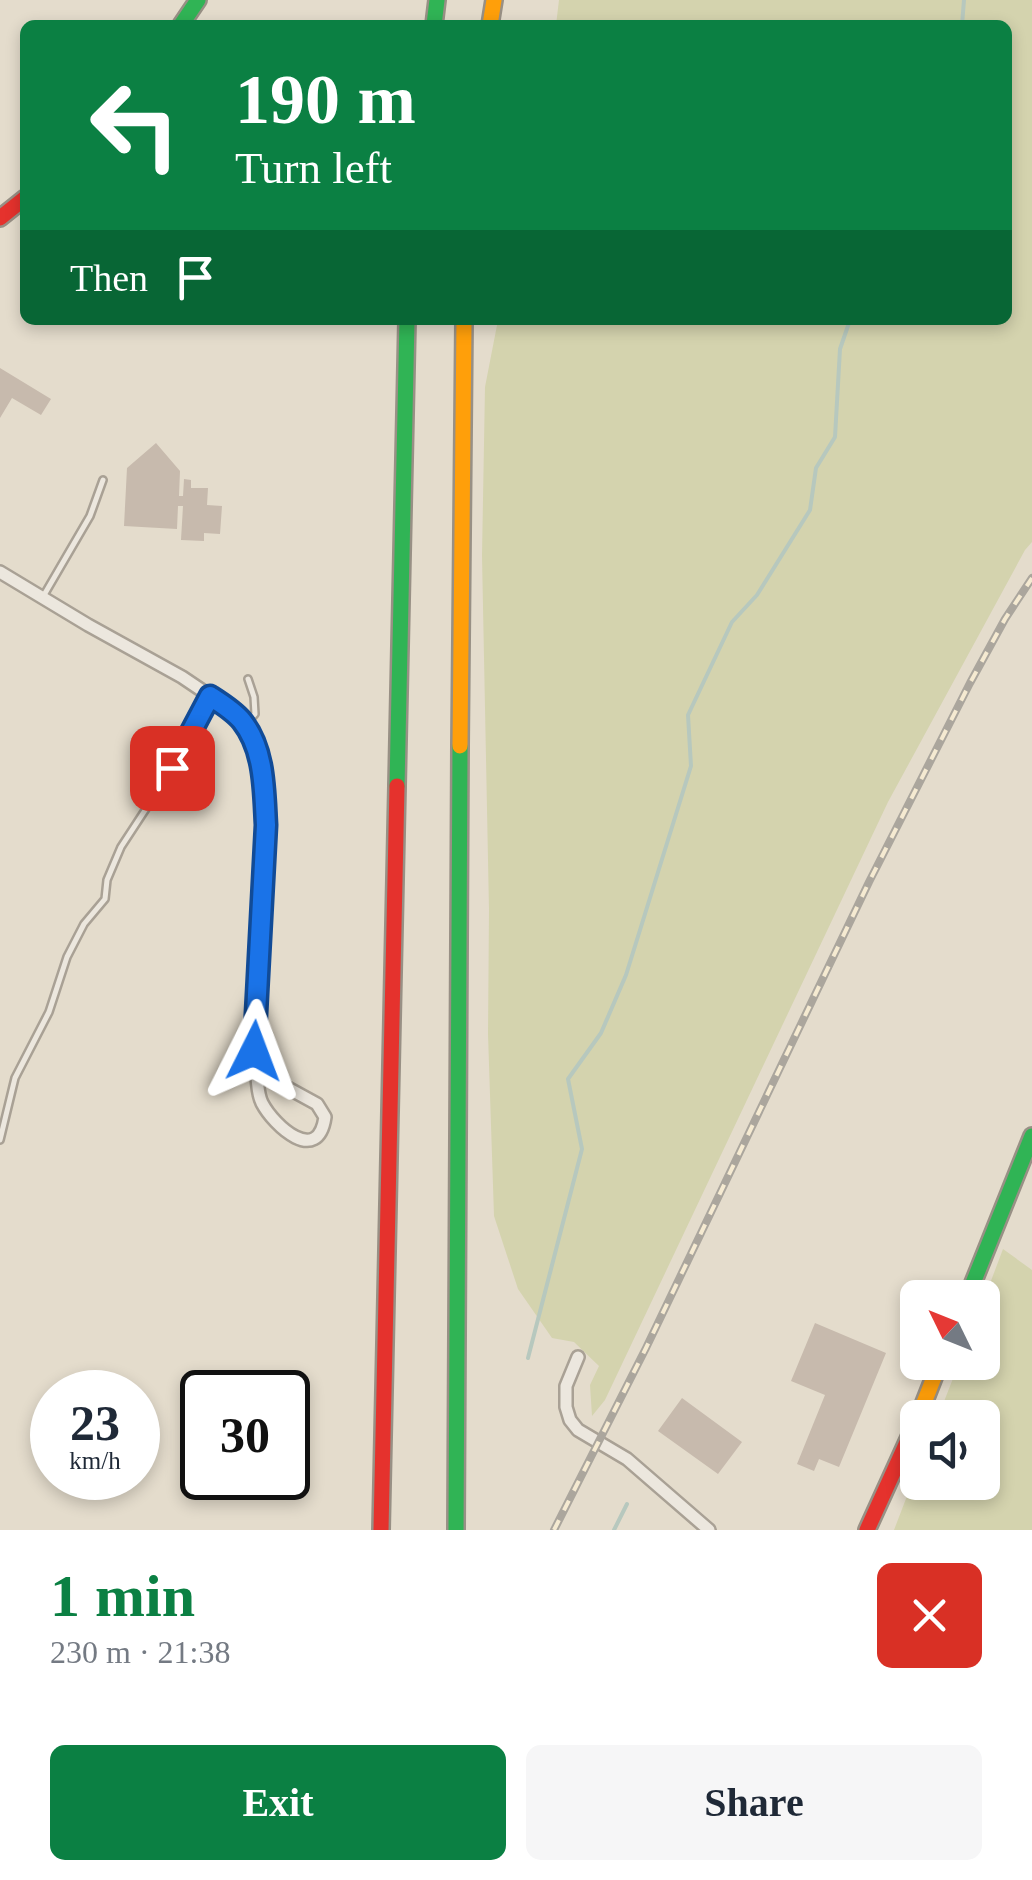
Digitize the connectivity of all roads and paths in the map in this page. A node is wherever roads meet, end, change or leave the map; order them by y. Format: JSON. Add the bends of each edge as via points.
{"nodes":[{"id":1,"x":20,"y":202,"type":"edge"},
{"id":2,"x":0,"y":218,"type":"edge"},
{"id":3,"x":407,"y":325,"type":"edge"},
{"id":4,"x":464,"y":325,"type":"edge"},
{"id":5,"x":103,"y":480,"type":"dead end"},
{"id":6,"x":0,"y":572,"type":"edge"},
{"id":7,"x":43,"y":598,"type":"junction"},
{"id":8,"x":248,"y":678,"type":"dead end"},
{"id":9,"x":210,"y":696,"type":"junction"},
{"id":10,"x":245,"y":725,"type":"junction"},
{"id":11,"x":260,"y":1075,"type":"junction"},
{"id":12,"x":1032,"y":1136,"type":"edge"},
{"id":13,"x":0,"y":1140,"type":"edge"},
{"id":14,"x":974,"y":1280,"type":"edge"},
{"id":15,"x":578,"y":1357,"type":"dead end"},
{"id":16,"x":900,"y":1458,"type":"edge"},
{"id":17,"x":382,"y":1530,"type":"edge"},
{"id":18,"x":456,"y":1530,"type":"edge"},
{"id":19,"x":709,"y":1530,"type":"edge"},
{"id":20,"x":867,"y":1530,"type":"edge"}],
"edges":[{"from":1,"to":2,"type":"main road"},
{"from":3,"to":17,"type":"main road"},
{"from":4,"to":18,"type":"main road"},
{"from":5,"to":7,"type":"lane"},
{"from":6,"to":7,"type":"street"},
{"from":7,"to":9,"type":"street"},
{"from":8,"to":10,"type":"lane","via":[[255,714]]},
{"from":9,"to":10,"type":"street"},
{"from":9,"to":13,"type":"lane","via":[[121,846],[105,899],[67,958],[15,1078]]},
{"from":10,"to":11,"type":"street","via":[[259,756],[266,825],[254,1051]]},
{"from":11,"to":11,"type":"street","via":[[262,1104],[291,1136],[303,1141],[320,1132],[324,1117],[318,1104]]},
{"from":12,"to":14,"type":"main road"},
{"from":15,"to":19,"type":"street","via":[[566,1386],[570,1420]]},
{"from":16,"to":20,"type":"main road"}]}
